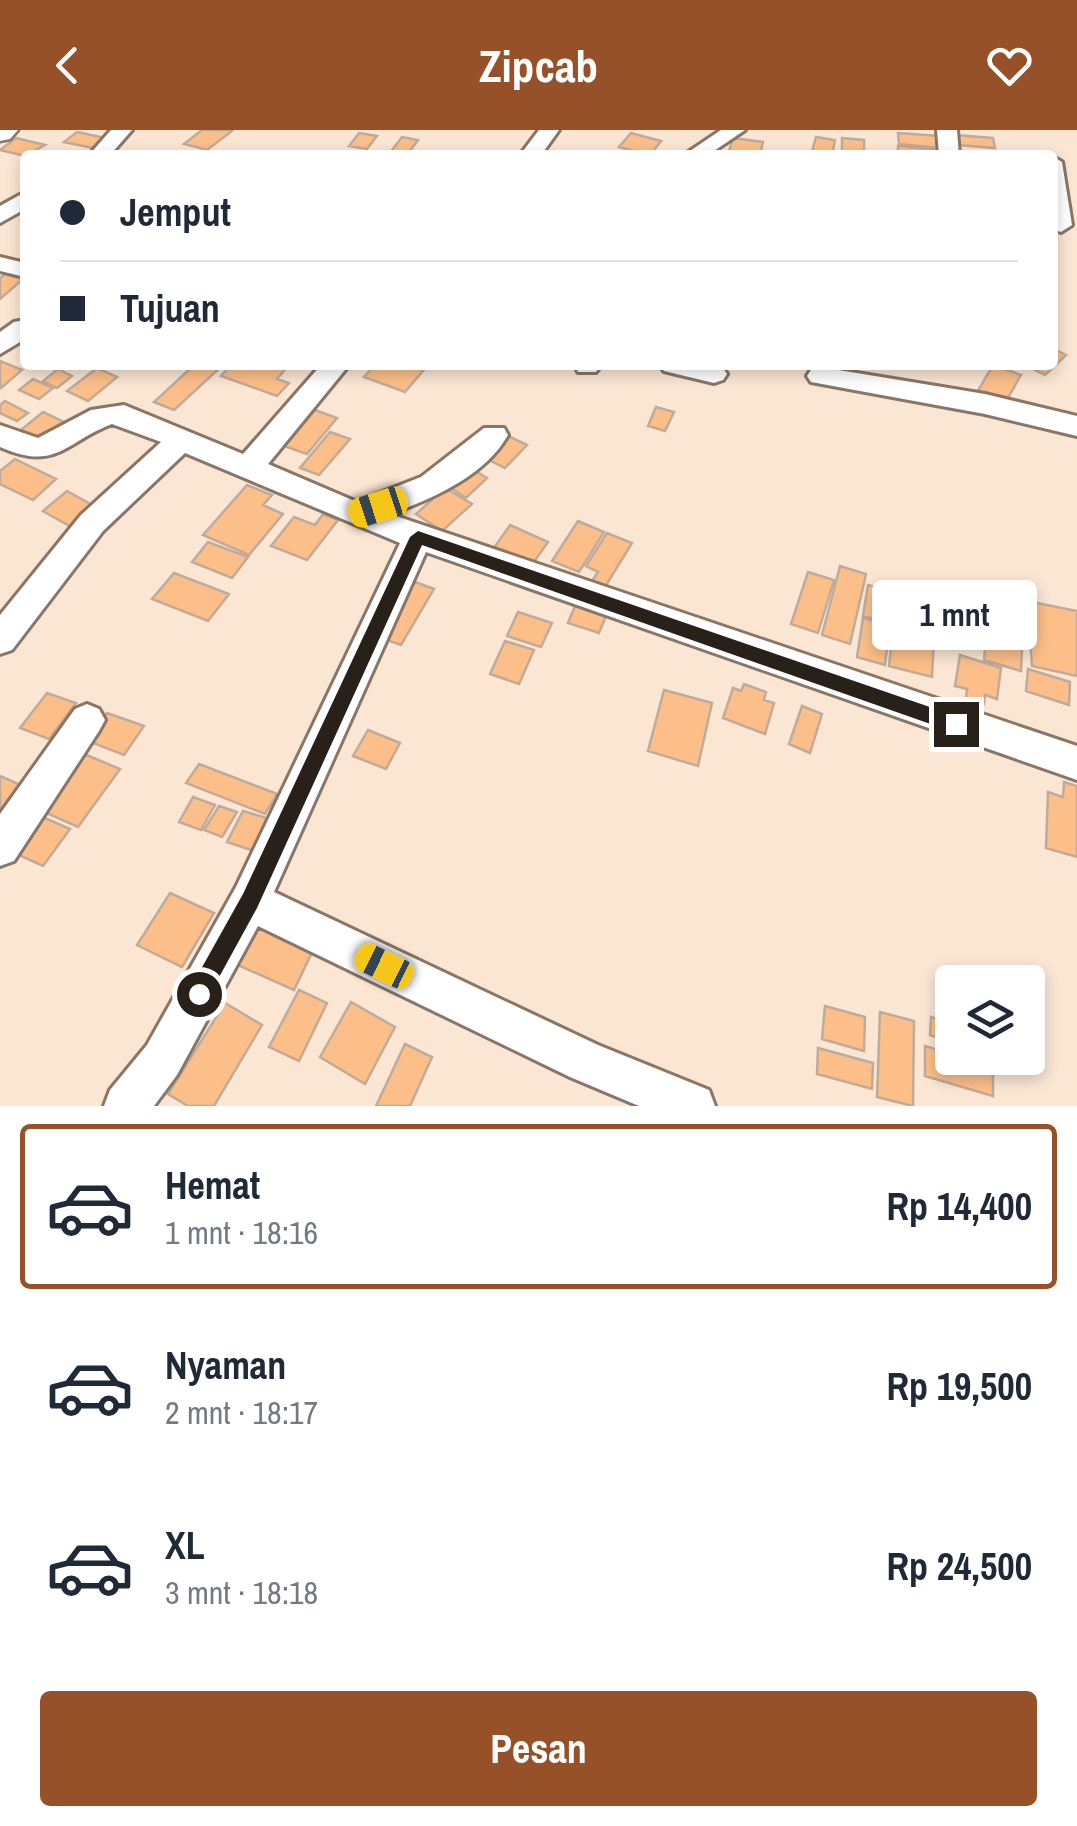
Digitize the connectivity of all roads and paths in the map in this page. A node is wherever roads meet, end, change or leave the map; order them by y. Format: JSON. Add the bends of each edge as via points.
{"nodes":[{"id":1,"x":122,"y":130,"type":"edge"},
{"id":2,"x":550,"y":130,"type":"edge"},
{"id":3,"x":735,"y":130,"type":"edge"},
{"id":4,"x":702,"y":144,"type":"edge"},
{"id":5,"x":104,"y":150,"type":"edge"},
{"id":6,"x":534,"y":150,"type":"edge"},
{"id":7,"x":1058,"y":199,"type":"edge"},
{"id":8,"x":1062,"y":225,"type":"dead end"},
{"id":9,"x":332,"y":370,"type":"edge"},
{"id":10,"x":696,"y":370,"type":"edge"},
{"id":11,"x":714,"y":374,"type":"dead end"},
{"id":12,"x":820,"y":376,"type":"dead end"},
{"id":13,"x":1077,"y":426,"type":"edge"},
{"id":14,"x":494,"y":434,"type":"dead end"},
{"id":15,"x":0,"y":436,"type":"edge"},
{"id":16,"x":182,"y":438,"type":"junction"},
{"id":17,"x":248,"y":468,"type":"junction"},
{"id":18,"x":356,"y":514,"type":"junction"},
{"id":19,"x":418,"y":537,"type":"junction"},
{"id":20,"x":0,"y":640,"type":"edge"},
{"id":21,"x":87,"y":720,"type":"dead end"},
{"id":22,"x":1077,"y":763,"type":"edge"},
{"id":23,"x":6,"y":854,"type":"edge"},
{"id":24,"x":250,"y":901,"type":"junction"},
{"id":25,"x":126,"y":1106,"type":"edge"},
{"id":26,"x":693,"y":1106,"type":"edge"}],
"edges":[{"from":1,"to":5,"type":"street"},
{"from":2,"to":6,"type":"street"},
{"from":3,"to":4,"type":"street"},
{"from":7,"to":8,"type":"street"},
{"from":9,"to":17,"type":"street"},
{"from":10,"to":11,"type":"street"},
{"from":12,"to":13,"type":"street"},
{"from":14,"to":18,"type":"street","via":[[436,485]]},
{"from":15,"to":16,"type":"street","via":[[44,447],[97,417],[116,414]]},
{"from":16,"to":17,"type":"street"},
{"from":16,"to":20,"type":"street","via":[[92,523]]},
{"from":17,"to":18,"type":"street"},
{"from":18,"to":19,"type":"street"},
{"from":19,"to":22,"type":"street"},
{"from":19,"to":24,"type":"street"},
{"from":21,"to":23,"type":"street"},
{"from":24,"to":25,"type":"street","via":[[162,1060]]},
{"from":24,"to":26,"type":"street","via":[[585,1062]]}]}
